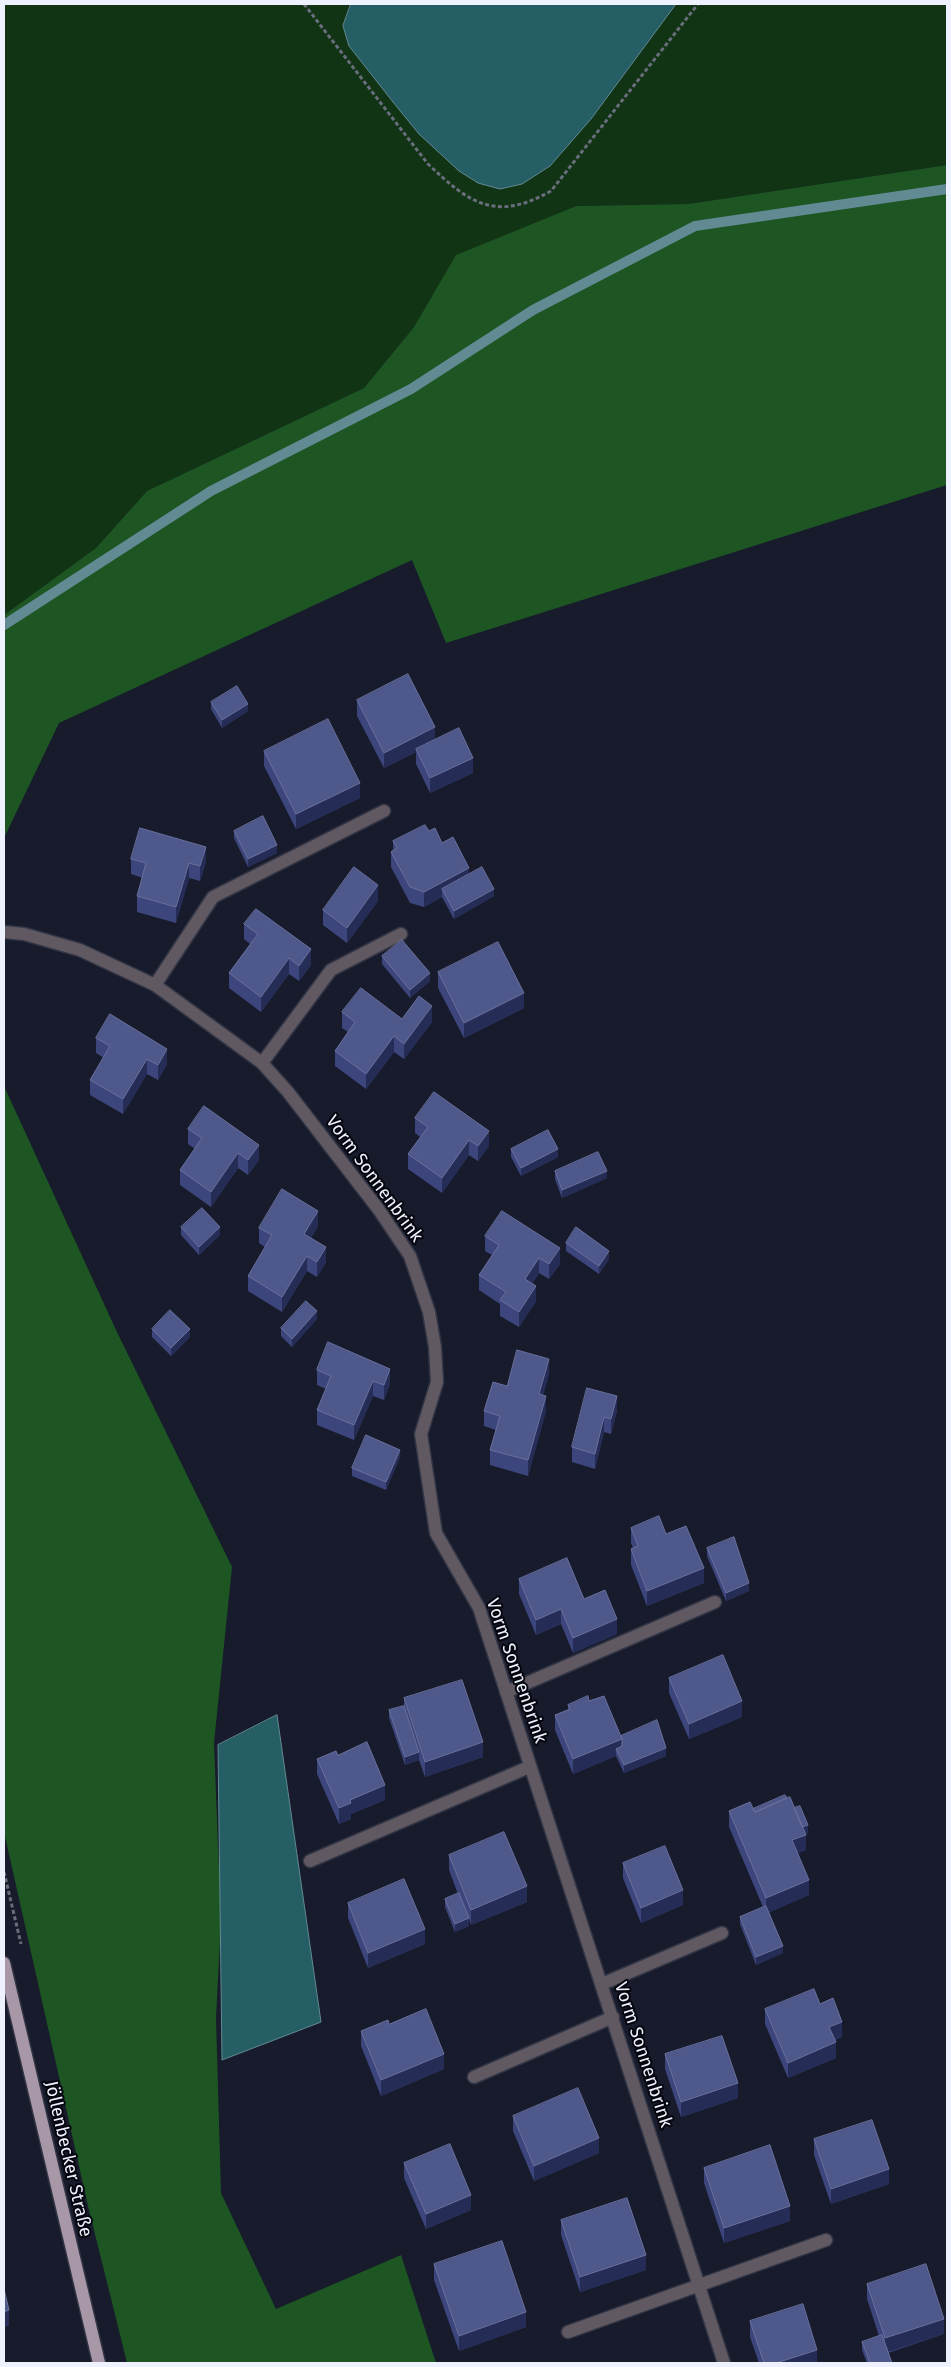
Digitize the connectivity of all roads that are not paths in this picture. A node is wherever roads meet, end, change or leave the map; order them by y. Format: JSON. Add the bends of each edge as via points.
{"nodes":[{"id":1,"x":384,"y":812,"type":"dead end"},
{"id":2,"x":4,"y":932,"type":"edge"},
{"id":3,"x":401,"y":934,"type":"dead end"},
{"id":4,"x":154,"y":985,"type":"junction"},
{"id":5,"x":262,"y":1063,"type":"junction"},
{"id":6,"x":715,"y":1602,"type":"dead end"},
{"id":7,"x":506,"y":1692,"type":"junction"},
{"id":8,"x":529,"y":1767,"type":"junction"},
{"id":9,"x":310,"y":1861,"type":"dead end"},
{"id":10,"x":722,"y":1933,"type":"dead end"},
{"id":11,"x":4,"y":1963,"type":"edge"},
{"id":12,"x":602,"y":1984,"type":"junction"},
{"id":13,"x":612,"y":2017,"type":"junction"},
{"id":14,"x":474,"y":2077,"type":"dead end"},
{"id":15,"x":826,"y":2240,"type":"dead end"},
{"id":16,"x":698,"y":2284,"type":"junction"},
{"id":17,"x":568,"y":2332,"type":"dead end"},
{"id":18,"x":99,"y":2363,"type":"edge"},
{"id":19,"x":724,"y":2363,"type":"edge"}],
"edges":[{"from":1,"to":4,"type":"street","via":[[213,897]]},
{"from":2,"to":4,"type":"street","name":"Vorm Sonnenbrink","via":[[24,934],[80,950]]},
{"from":3,"to":5,"type":"street","via":[[331,970]]},
{"from":4,"to":5,"type":"street","name":"Vorm Sonnenbrink"},
{"from":5,"to":7,"type":"street","name":"Vorm Sonnenbrink","via":[[368,1195],[410,1256],[429,1312],[435,1346],[437,1382],[421,1434],[436,1533],[479,1608]]},
{"from":6,"to":7,"type":"street"},
{"from":7,"to":8,"type":"street","name":"Vorm Sonnenbrink"},
{"from":8,"to":9,"type":"street"},
{"from":8,"to":12,"type":"street","name":"Vorm Sonnenbrink"},
{"from":10,"to":12,"type":"street"},
{"from":11,"to":18,"type":"main road","name":"Jöllenbecker Straße"},
{"from":12,"to":13,"type":"street","name":"Vorm Sonnenbrink"},
{"from":13,"to":14,"type":"street"},
{"from":13,"to":16,"type":"street","name":"Vorm Sonnenbrink"},
{"from":15,"to":16,"type":"street"},
{"from":16,"to":17,"type":"street"},
{"from":16,"to":19,"type":"street","name":"Vorm Sonnenbrink"}]}
